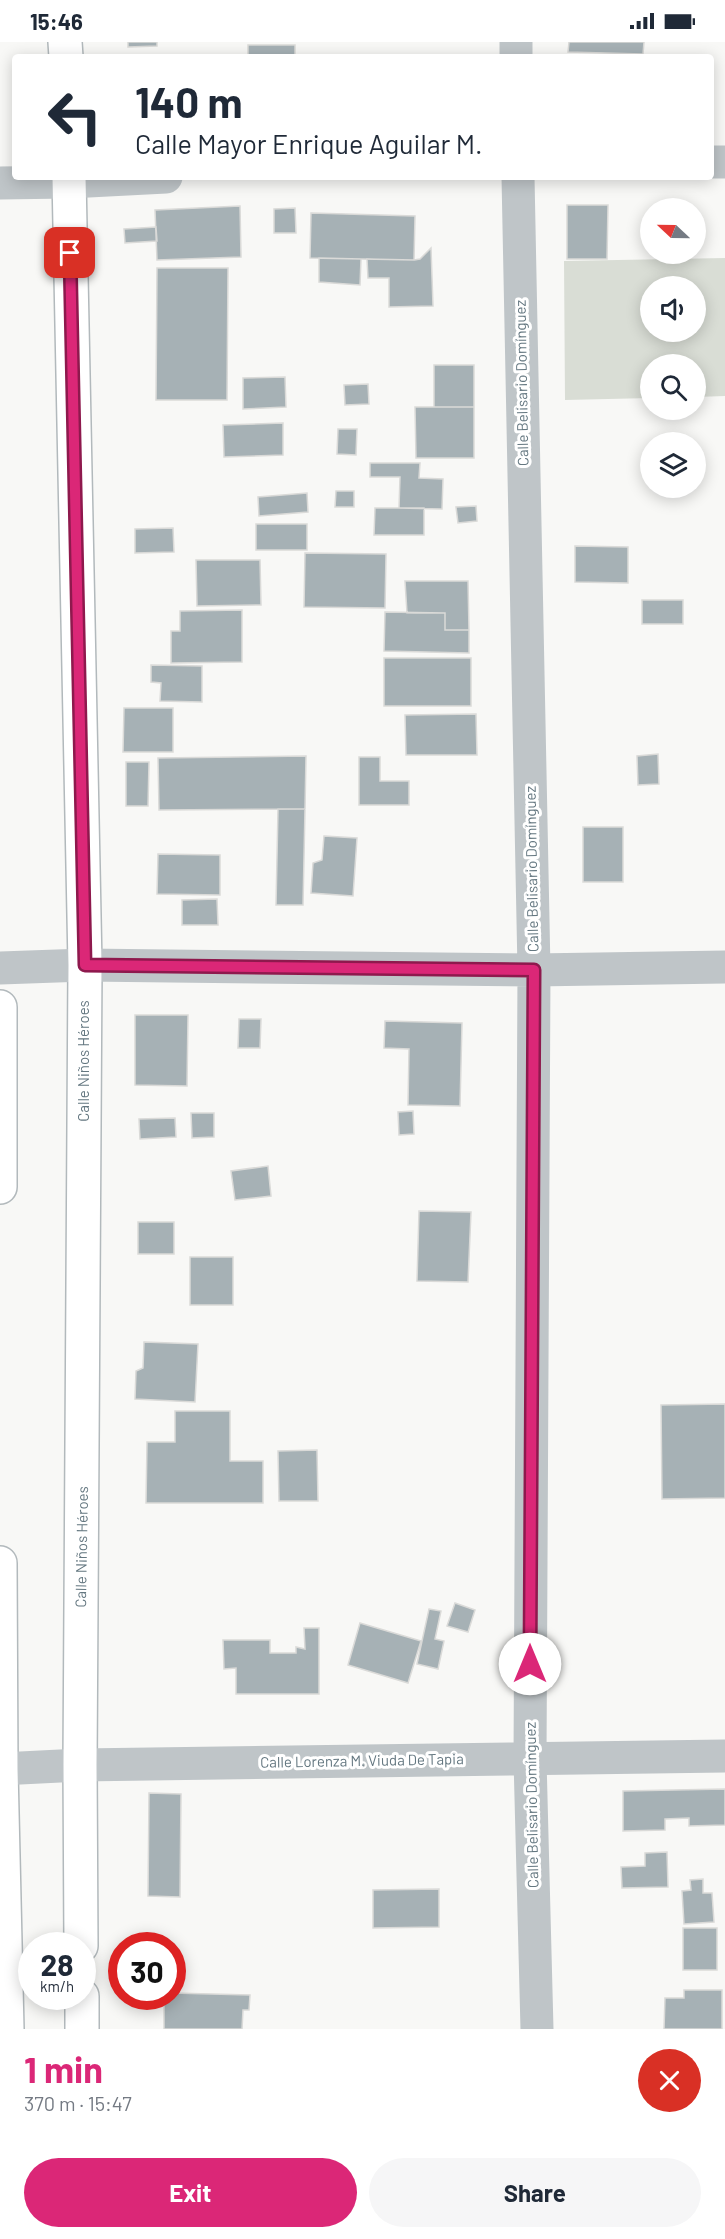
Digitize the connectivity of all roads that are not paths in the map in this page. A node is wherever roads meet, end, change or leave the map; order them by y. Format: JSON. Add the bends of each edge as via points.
{"nodes":[{"id":1,"x":69,"y":180,"type":"edge"},
{"id":2,"x":518,"y":180,"type":"edge"},
{"id":3,"x":0,"y":183,"type":"edge"},
{"id":4,"x":85,"y":965,"type":"junction"},
{"id":5,"x":725,"y":967,"type":"edge"},
{"id":6,"x":0,"y":968,"type":"edge"},
{"id":7,"x":534,"y":970,"type":"junction"},
{"id":8,"x":0,"y":1007,"type":"edge"},
{"id":9,"x":0,"y":1187,"type":"edge"},
{"id":10,"x":0,"y":1563,"type":"edge"},
{"id":11,"x":725,"y":1756,"type":"edge"},
{"id":12,"x":530,"y":1759,"type":"junction"},
{"id":13,"x":80,"y":1765,"type":"junction"},
{"id":14,"x":0,"y":1769,"type":"edge"},
{"id":15,"x":81,"y":1932,"type":"edge"},
{"id":16,"x":82,"y":2010,"type":"edge"},
{"id":17,"x":7,"y":2029,"type":"edge"},
{"id":18,"x":82,"y":2029,"type":"edge"},
{"id":19,"x":537,"y":2029,"type":"edge"}],
"edges":[{"from":1,"to":3,"type":"street"},
{"from":1,"to":4,"type":"street","name":"Calle Niños Héroes"},
{"from":2,"to":7,"type":"street","name":"Calle Belisario Domínguez"},
{"from":4,"to":6,"type":"street"},
{"from":4,"to":7,"type":"street"},
{"from":4,"to":13,"type":"street","name":"Calle Niños Héroes"},
{"from":5,"to":7,"type":"street"},
{"from":7,"to":12,"type":"street","name":"Calle Belisario Domínguez"},
{"from":8,"to":9,"type":"street"},
{"from":10,"to":14,"type":"street"},
{"from":11,"to":12,"type":"street","name":"Calle Lorenza M. Viuda De Tapia"},
{"from":12,"to":13,"type":"street","name":"Calle Lorenza M. Viuda De Tapia"},
{"from":12,"to":19,"type":"street","name":"Calle Belisario Domínguez"},
{"from":13,"to":14,"type":"street","name":"Calle Lorenza M. Viuda De Tapia"},
{"from":13,"to":15,"type":"street","name":"Calle Niños Héroes"},
{"from":14,"to":17,"type":"street"},
{"from":16,"to":18,"type":"street"}]}
